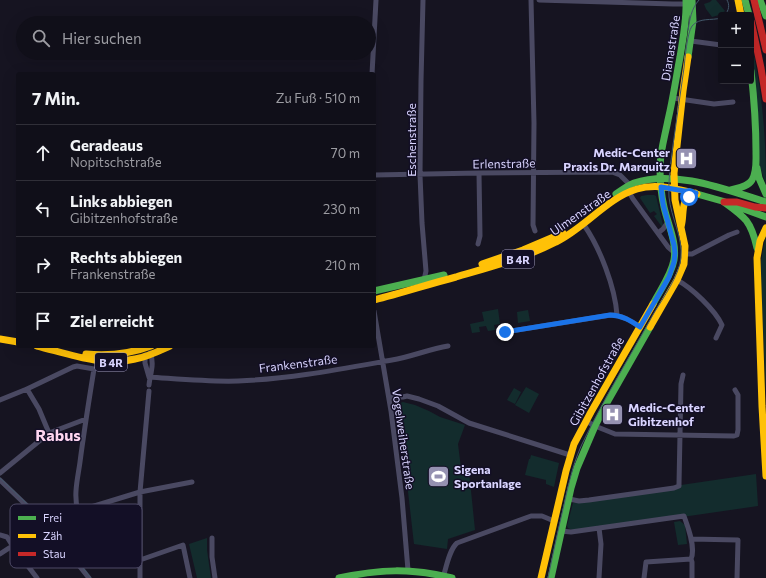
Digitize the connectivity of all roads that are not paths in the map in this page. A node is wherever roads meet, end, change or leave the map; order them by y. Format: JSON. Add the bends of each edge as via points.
{"nodes":[{"id":1,"x":376,"y":0,"type":"edge"},
{"id":2,"x":423,"y":0,"type":"edge"},
{"id":3,"x":531,"y":0,"type":"edge"},
{"id":4,"x":539,"y":0,"type":"edge"},
{"id":5,"x":738,"y":0,"type":"edge"},
{"id":6,"x":745,"y":0,"type":"edge"},
{"id":7,"x":754,"y":0,"type":"edge"},
{"id":8,"x":760,"y":0,"type":"edge"},
{"id":9,"x":689,"y":2,"type":"edge"},
{"id":10,"x":740,"y":12,"type":"edge"},
{"id":11,"x":748,"y":12,"type":"edge"},
{"id":12,"x":375,"y":16,"type":"edge"},
{"id":13,"x":766,"y":16,"type":"edge"},
{"id":14,"x":754,"y":36,"type":"edge"},
{"id":15,"x":691,"y":40,"type":"junction"},
{"id":16,"x":718,"y":44,"type":"edge"},
{"id":17,"x":766,"y":50,"type":"edge"},
{"id":18,"x":373,"y":60,"type":"edge"},
{"id":19,"x":372,"y":72,"type":"edge"},
{"id":20,"x":752,"y":84,"type":"edge"},
{"id":21,"x":673,"y":98,"type":"junction"},
{"id":22,"x":766,"y":99,"type":"edge"},
{"id":23,"x":683,"y":100,"type":"junction"},
{"id":24,"x":733,"y":102,"type":"dead end"},
{"id":25,"x":756,"y":164,"type":"junction"},
{"id":26,"x":534,"y":172,"type":"junction"},
{"id":27,"x":479,"y":173,"type":"junction"},
{"id":28,"x":376,"y":175,"type":"edge"},
{"id":29,"x":420,"y":175,"type":"junction"},
{"id":30,"x":660,"y":179,"type":"junction"},
{"id":31,"x":674,"y":179,"type":"junction"},
{"id":32,"x":661,"y":187,"type":"junction"},
{"id":33,"x":674,"y":189,"type":"junction"},
{"id":34,"x":730,"y":190,"type":"junction"},
{"id":35,"x":630,"y":191,"type":"junction"},
{"id":36,"x":696,"y":193,"type":"junction"},
{"id":37,"x":742,"y":194,"type":"junction"},
{"id":38,"x":766,"y":194,"type":"edge"},
{"id":39,"x":764,"y":201,"type":"edge"},
{"id":40,"x":724,"y":202,"type":"junction"},
{"id":41,"x":737,"y":202,"type":"junction"},
{"id":42,"x":766,"y":207,"type":"edge"},
{"id":43,"x":766,"y":217,"type":"edge"},
{"id":44,"x":668,"y":222,"type":"junction"},
{"id":45,"x":584,"y":225,"type":"junction"},
{"id":46,"x":681,"y":227,"type":"junction"},
{"id":47,"x":766,"y":228,"type":"edge"},
{"id":48,"x":535,"y":230,"type":"dead end"},
{"id":49,"x":737,"y":232,"type":"dead end"},
{"id":50,"x":658,"y":233,"type":"junction"},
{"id":51,"x":478,"y":244,"type":"dead end"},
{"id":52,"x":758,"y":250,"type":"junction"},
{"id":53,"x":673,"y":252,"type":"junction"},
{"id":54,"x":685,"y":254,"type":"junction"},
{"id":55,"x":424,"y":280,"type":"junction"},
{"id":56,"x":677,"y":280,"type":"junction"},
{"id":57,"x":376,"y":291,"type":"edge"},
{"id":58,"x":376,"y":299,"type":"edge"},
{"id":59,"x":617,"y":315,"type":"junction"},
{"id":60,"x":376,"y":322,"type":"edge"},
{"id":61,"x":640,"y":327,"type":"junction"},
{"id":62,"x":505,"y":332,"type":"dead end"},
{"id":63,"x":716,"y":338,"type":"dead end"},
{"id":64,"x":0,"y":339,"type":"edge"},
{"id":65,"x":16,"y":342,"type":"edge"},
{"id":66,"x":448,"y":346,"type":"dead end"},
{"id":67,"x":46,"y":348,"type":"edge"},
{"id":68,"x":146,"y":348,"type":"edge"},
{"id":69,"x":149,"y":348,"type":"edge"},
{"id":70,"x":165,"y":348,"type":"edge"},
{"id":71,"x":50,"y":349,"type":"junction"},
{"id":72,"x":147,"y":356,"type":"junction"},
{"id":73,"x":383,"y":362,"type":"junction"},
{"id":74,"x":682,"y":375,"type":"dead end"},
{"id":75,"x":149,"y":377,"type":"junction"},
{"id":76,"x":27,"y":388,"type":"junction"},
{"id":77,"x":735,"y":390,"type":"dead end"},
{"id":78,"x":389,"y":397,"type":"junction"},
{"id":79,"x":0,"y":400,"type":"edge"},
{"id":80,"x":86,"y":419,"type":"junction"},
{"id":81,"x":586,"y":421,"type":"junction"},
{"id":82,"x":595,"y":426,"type":"junction"},
{"id":83,"x":50,"y":433,"type":"junction"},
{"id":84,"x":680,"y":435,"type":"junction"},
{"id":85,"x":570,"y":455,"type":"junction"},
{"id":86,"x":0,"y":473,"type":"edge"},
{"id":87,"x":766,"y":476,"type":"edge"},
{"id":88,"x":0,"y":480,"type":"edge"},
{"id":89,"x":192,"y":482,"type":"dead end"},
{"id":90,"x":140,"y":492,"type":"junction"},
{"id":91,"x":569,"y":499,"type":"junction"},
{"id":92,"x":25,"y":504,"type":"edge"},
{"id":93,"x":76,"y":504,"type":"edge"},
{"id":94,"x":101,"y":504,"type":"edge"},
{"id":95,"x":140,"y":504,"type":"edge"},
{"id":96,"x":554,"y":521,"type":"junction"},
{"id":97,"x":599,"y":528,"type":"junction"},
{"id":98,"x":561,"y":531,"type":"junction"},
{"id":99,"x":0,"y":535,"type":"edge"},
{"id":100,"x":212,"y":538,"type":"dead end"},
{"id":101,"x":691,"y":539,"type":"junction"},
{"id":102,"x":10,"y":541,"type":"edge"},
{"id":103,"x":10,"y":546,"type":"edge"},
{"id":104,"x":0,"y":554,"type":"edge"},
{"id":105,"x":142,"y":559,"type":"edge"},
{"id":106,"x":691,"y":559,"type":"junction"},
{"id":107,"x":29,"y":568,"type":"edge"},
{"id":108,"x":82,"y":568,"type":"edge"},
{"id":109,"x":408,"y":570,"type":"junction"},
{"id":110,"x":443,"y":577,"type":"edge"},
{"id":111,"x":37,"y":578,"type":"edge"},
{"id":112,"x":90,"y":578,"type":"edge"},
{"id":113,"x":190,"y":578,"type":"edge"},
{"id":114,"x":215,"y":578,"type":"edge"},
{"id":115,"x":339,"y":578,"type":"edge"},
{"id":116,"x":452,"y":578,"type":"edge"},
{"id":117,"x":541,"y":578,"type":"edge"},
{"id":118,"x":551,"y":578,"type":"edge"},
{"id":119,"x":599,"y":578,"type":"edge"},
{"id":120,"x":644,"y":578,"type":"edge"},
{"id":121,"x":692,"y":578,"type":"edge"},
{"id":122,"x":738,"y":578,"type":"edge"}],
"edges":[{"from":1,"to":12,"type":"street"},
{"from":2,"to":29,"type":"street","name":"Eschenstraße"},
{"from":3,"to":26,"type":"street"},
{"from":4,"to":9,"type":"street"},
{"from":5,"to":10,"type":"main road"},
{"from":6,"to":11,"type":"main road"},
{"from":7,"to":17,"type":"main road"},
{"from":8,"to":13,"type":"main road"},
{"from":9,"to":15,"type":"main road","name":"Dianastraße","via":[[693,26]]},
{"from":9,"to":21,"type":"main road","name":"Dianastraße"},
{"from":14,"to":22,"type":"main road"},
{"from":15,"to":16,"type":"street","name":"Dianastraße"},
{"from":15,"to":23,"type":"main road","name":"Dianastraße"},
{"from":18,"to":19,"type":"street"},
{"from":20,"to":25,"type":"main road"},
{"from":21,"to":23,"type":"street","name":"Dianastraße"},
{"from":21,"to":30,"type":"main road","name":"Dianastraße","via":[[661,155]]},
{"from":23,"to":24,"type":"street","name":"Dianastraße","via":[[714,104]]},
{"from":23,"to":31,"type":"main road","name":"Dianastraße"},
{"from":25,"to":34,"type":"main road","via":[[751,182]]},
{"from":25,"to":38,"type":"main road"},
{"from":26,"to":27,"type":"street","name":"Erlenstraße"},
{"from":26,"to":35,"type":"street","name":"Erlenstraße","via":[[612,172],[620,175]]},
{"from":26,"to":48,"type":"street"},
{"from":27,"to":29,"type":"street","name":"Erlenstraße"},
{"from":27,"to":51,"type":"street"},
{"from":28,"to":29,"type":"street","name":"Erlenstraße"},
{"from":29,"to":55,"type":"street","name":"Eschenstraße","via":[[426,271]]},
{"from":30,"to":31,"type":"main road","number":"B 4R"},
{"from":30,"to":32,"type":"main road","name":"Gibitzenhofstraße"},
{"from":30,"to":35,"type":"main road","name":"Ulmenstraße","number":"B 4R","via":[[641,181]]},
{"from":31,"to":33,"type":"main road","name":"Gibitzenhofstraße"},
{"from":31,"to":34,"type":"main road","number":"B 4R"},
{"from":32,"to":33,"type":"main road","number":"B 4R"},
{"from":32,"to":35,"type":"main road","name":"Ulmenstraße","number":"B 4R"},
{"from":32,"to":44,"type":"main road","name":"Gibitzenhofstraße"},
{"from":33,"to":36,"type":"main road","number":"B 4R"},
{"from":33,"to":46,"type":"main road","name":"Gibitzenhofstraße"},
{"from":34,"to":37,"type":"main road","number":"B 4R"},
{"from":35,"to":45,"type":"main road","name":"Ulmenstraße","number":"B 4R"},
{"from":35,"to":50,"type":"street","name":"Erlenstraße"},
{"from":35,"to":55,"type":"main road","name":"Ulmenstraße","number":"B 4R","via":[[622,190],[578,224],[554,238],[491,261]]},
{"from":36,"to":40,"type":"main road","number":"B 4R"},
{"from":36,"to":46,"type":"main road","via":[[690,195],[685,202]]},
{"from":37,"to":39,"type":"main road","number":"B 4R"},
{"from":37,"to":41,"type":"main road","via":[[742,201]]},
{"from":39,"to":42,"type":"main road"},
{"from":40,"to":41,"type":"main road"},
{"from":40,"to":43,"type":"main road","number":"B 4R"},
{"from":40,"to":52,"type":"main road","via":[[748,221]]},
{"from":41,"to":42,"type":"main road"},
{"from":44,"to":50,"type":"street"},
{"from":44,"to":53,"type":"main road","name":"Gibitzenhofstraße"},
{"from":45,"to":58,"type":"main road","name":"Ulmenstraße","number":"B 4R","via":[[554,244],[524,256]]},
{"from":45,"to":59,"type":"street","via":[[608,274]]},
{"from":46,"to":54,"type":"main road","name":"Gibitzenhofstraße"},
{"from":47,"to":52,"type":"main road"},
{"from":49,"to":54,"type":"street","via":[[692,254]]},
{"from":50,"to":53,"type":"street","name":"Erlenstraße"},
{"from":52,"to":87,"type":"main road"},
{"from":53,"to":61,"type":"main road","name":"Gibitzenhofstraße","via":[[674,265],[671,273]]},
{"from":54,"to":56,"type":"main road","name":"Gibitzenhofstraße"},
{"from":55,"to":57,"type":"main road","name":"Ulmenstraße","number":"B 4R"},
{"from":56,"to":63,"type":"street","via":[[704,301],[720,320],[722,325]]},
{"from":56,"to":82,"type":"main road","name":"Gibitzenhofstraße"},
{"from":59,"to":61,"type":"street"},
{"from":59,"to":62,"type":"street"},
{"from":60,"to":73,"type":"street","name":"Vogelweiherstraße"},
{"from":61,"to":81,"type":"main road","name":"Gibitzenhofstraße"},
{"from":64,"to":65,"type":"main road"},
{"from":66,"to":73,"type":"street","name":"Frankenstraße"},
{"from":67,"to":71,"type":"main road","number":"B 4R"},
{"from":68,"to":71,"type":"main road","number":"B 4R","via":[[111,356]]},
{"from":69,"to":72,"type":"street"},
{"from":70,"to":72,"type":"main road","number":"B 4R"},
{"from":71,"to":72,"type":"main road","number":"B 4R","via":[[102,361],[123,361]]},
{"from":72,"to":75,"type":"street","via":[[145,366]]},
{"from":73,"to":75,"type":"street","name":"Frankenstraße","via":[[302,375],[238,381]]},
{"from":73,"to":78,"type":"street","name":"Vogelweiherstraße"},
{"from":74,"to":84,"type":"street"},
{"from":75,"to":90,"type":"street"},
{"from":76,"to":79,"type":"street"},
{"from":76,"to":80,"type":"street","via":[[73,367],[94,369]]},
{"from":76,"to":83,"type":"street"},
{"from":77,"to":84,"type":"street","via":[[738,395],[737,435]]},
{"from":78,"to":85,"type":"street","via":[[407,396],[419,399],[469,423]]},
{"from":78,"to":109,"type":"street","name":"Vogelweiherstraße"},
{"from":80,"to":83,"type":"street"},
{"from":80,"to":93,"type":"street"},
{"from":81,"to":82,"type":"street"},
{"from":81,"to":85,"type":"main road","name":"Gibitzenhofstraße"},
{"from":82,"to":84,"type":"street","via":[[615,434]]},
{"from":82,"to":91,"type":"main road","name":"Gibitzenhofstraße","via":[[579,464]]},
{"from":83,"to":86,"type":"street"},
{"from":84,"to":91,"type":"street","via":[[679,486],[589,500]]},
{"from":85,"to":96,"type":"main road","name":"Gibitzenhofstraße"},
{"from":88,"to":92,"type":"street"},
{"from":89,"to":90,"type":"street"},
{"from":90,"to":94,"type":"street"},
{"from":90,"to":95,"type":"street"},
{"from":91,"to":98,"type":"main road","name":"Gibitzenhofstraße"},
{"from":96,"to":110,"type":"street","via":[[542,516],[531,516],[457,543],[451,552]]},
{"from":96,"to":117,"type":"main road","name":"Gibitzenhofstraße"},
{"from":97,"to":98,"type":"street"},
{"from":97,"to":101,"type":"street","via":[[684,516]]},
{"from":97,"to":119,"type":"street"},
{"from":98,"to":118,"type":"main road","name":"Gibitzenhofstraße"},
{"from":99,"to":102,"type":"street","via":[[7,536]]},
{"from":100,"to":114,"type":"street"},
{"from":101,"to":106,"type":"street"},
{"from":101,"to":122,"type":"street","via":[[738,540]]},
{"from":103,"to":104,"type":"street"},
{"from":105,"to":113,"type":"street","via":[[183,545]]},
{"from":106,"to":120,"type":"street","via":[[646,562]]},
{"from":106,"to":121,"type":"street"},
{"from":107,"to":111,"type":"street"},
{"from":108,"to":112,"type":"street"},
{"from":109,"to":110,"type":"main road"},
{"from":109,"to":115,"type":"main road","via":[[366,572]]},
{"from":110,"to":116,"type":"main road"}]}
